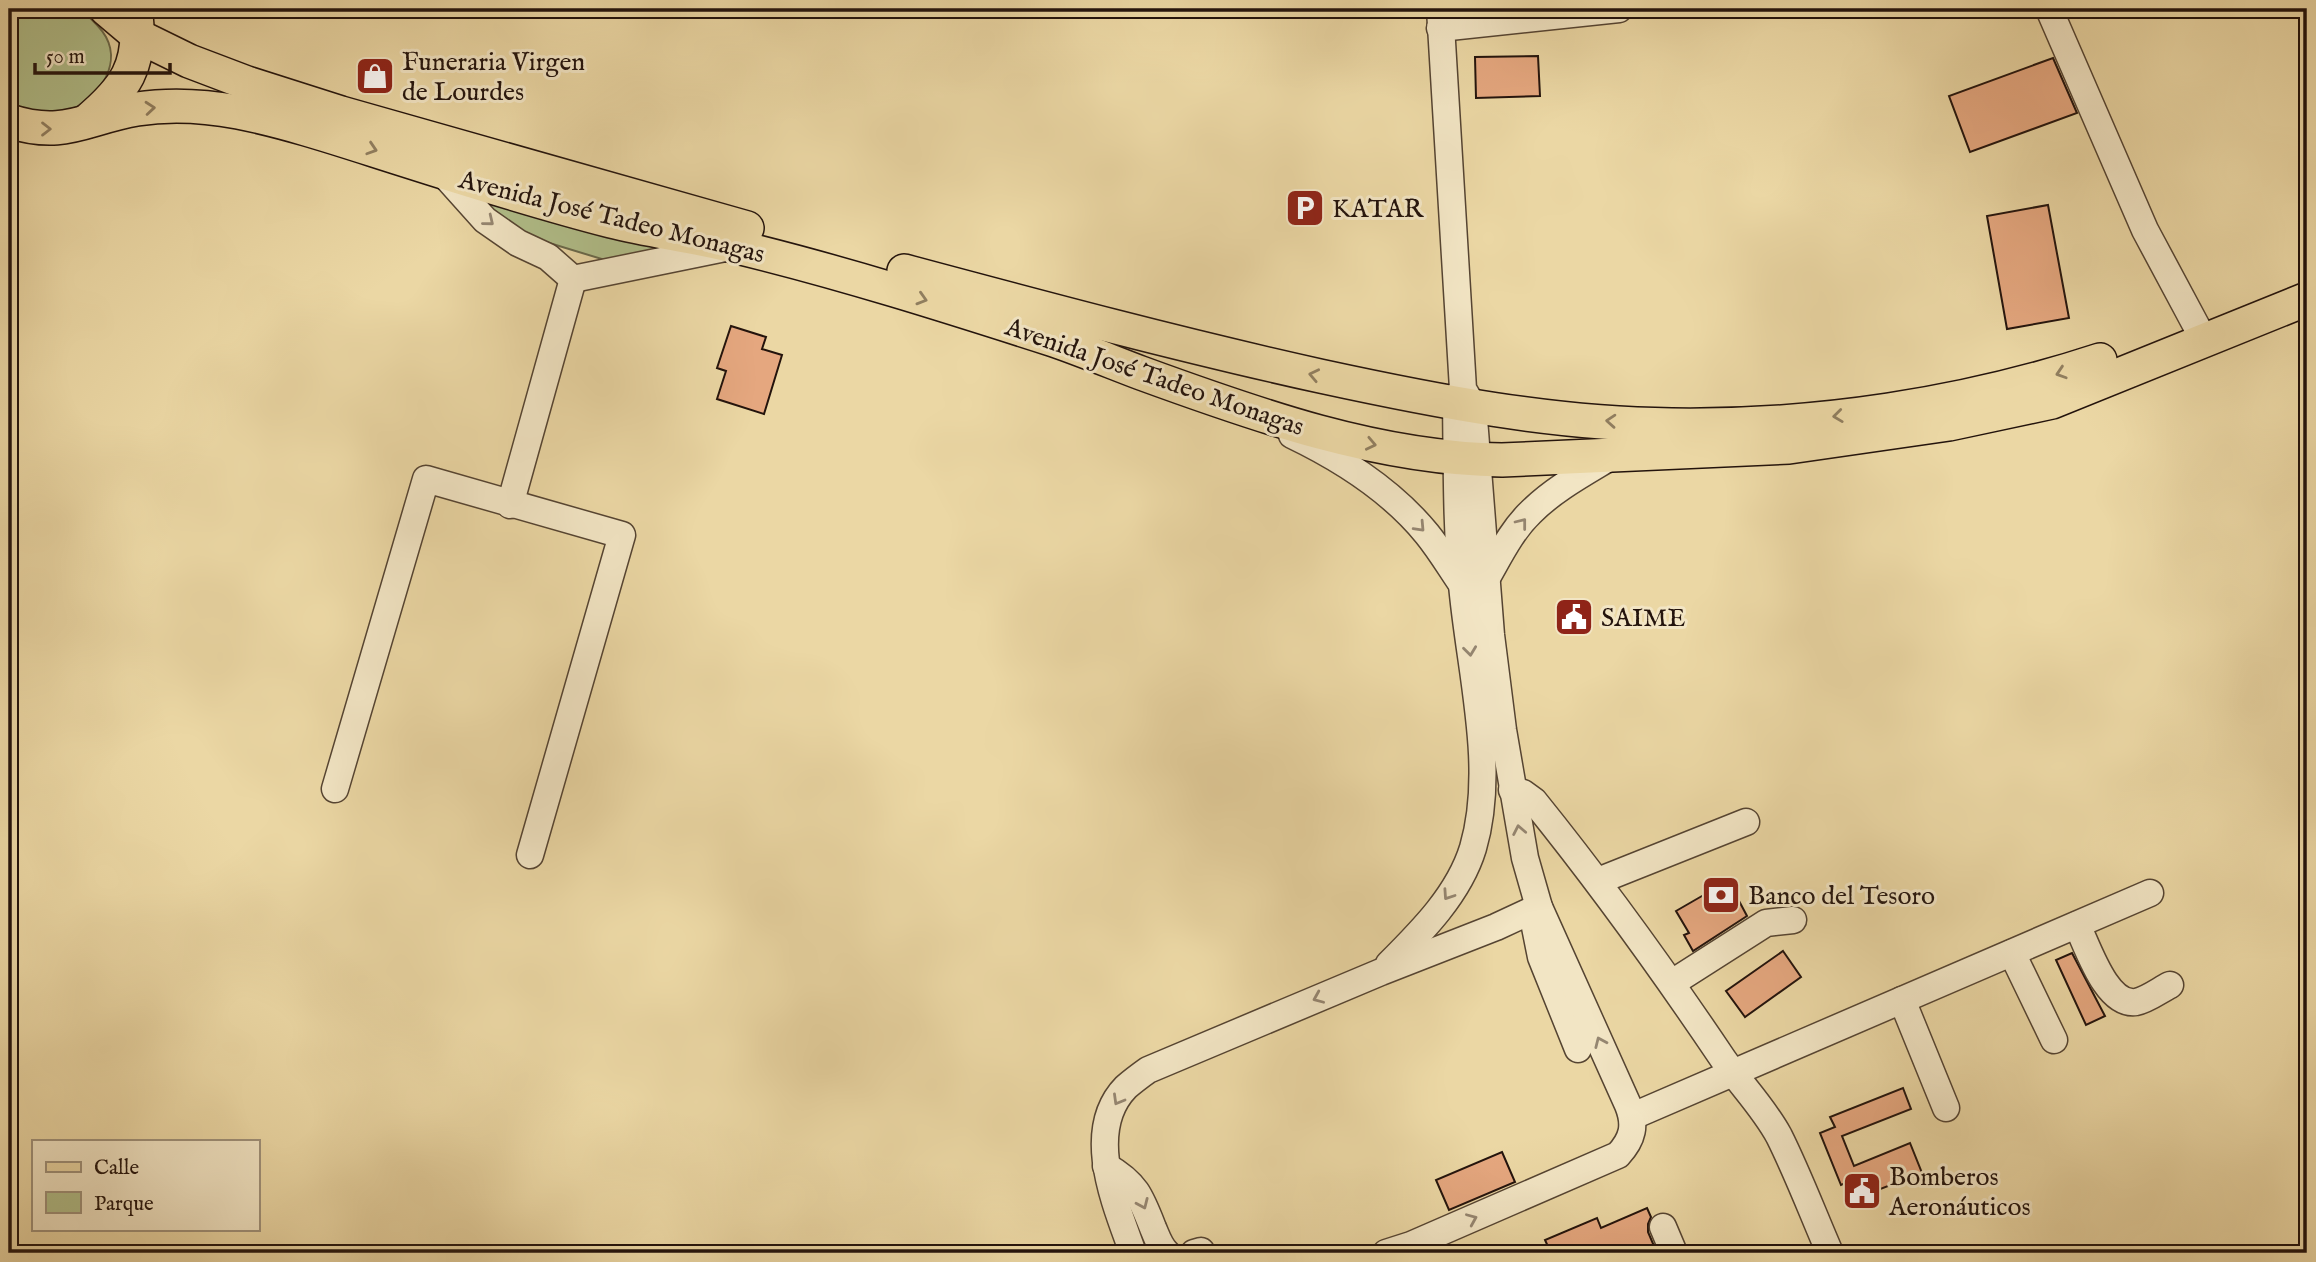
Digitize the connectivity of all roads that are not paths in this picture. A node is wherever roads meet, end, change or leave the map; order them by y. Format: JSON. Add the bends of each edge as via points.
{"nodes":[{"id":1,"x":106,"y":9,"type":"edge"},
{"id":2,"x":1619,"y":9,"type":"edge"},
{"id":3,"x":2049,"y":9,"type":"edge"},
{"id":4,"x":1440,"y":18,"type":"edge"},
{"id":5,"x":137,"y":23,"type":"edge"},
{"id":6,"x":9,"y":121,"type":"edge"},
{"id":7,"x":84,"y":124,"type":"junction"},
{"id":8,"x":442,"y":172,"type":"junction"},
{"id":9,"x":734,"y":246,"type":"junction"},
{"id":10,"x":573,"y":279,"type":"junction"},
{"id":11,"x":2307,"y":279,"type":"edge"},
{"id":12,"x":2307,"y":299,"type":"edge"},
{"id":13,"x":2197,"y":329,"type":"junction"},
{"id":14,"x":1464,"y":399,"type":"junction"},
{"id":15,"x":1219,"y":401,"type":"junction"},
{"id":16,"x":1612,"y":456,"type":"junction"},
{"id":17,"x":1467,"y":459,"type":"junction"},
{"id":18,"x":510,"y":505,"type":"junction"},
{"id":19,"x":1473,"y":582,"type":"junction"},
{"id":20,"x":1491,"y":732,"type":"junction"},
{"id":21,"x":335,"y":789,"type":"dead end"},
{"id":22,"x":1512,"y":790,"type":"junction"},
{"id":23,"x":1746,"y":822,"type":"dead end"},
{"id":24,"x":530,"y":855,"type":"dead end"},
{"id":25,"x":1598,"y":881,"type":"junction"},
{"id":26,"x":2150,"y":893,"type":"dead end"},
{"id":27,"x":1536,"y":909,"type":"junction"},
{"id":28,"x":1793,"y":920,"type":"dead end"},
{"id":29,"x":2077,"y":925,"type":"junction"},
{"id":30,"x":1496,"y":927,"type":"junction"},
{"id":31,"x":2012,"y":953,"type":"junction"},
{"id":32,"x":1541,"y":957,"type":"junction"},
{"id":33,"x":1381,"y":972,"type":"junction"},
{"id":34,"x":1672,"y":983,"type":"junction"},
{"id":35,"x":2170,"y":985,"type":"dead end"},
{"id":36,"x":1902,"y":1000,"type":"junction"},
{"id":37,"x":2054,"y":1040,"type":"dead end"},
{"id":38,"x":1578,"y":1049,"type":"dead end"},
{"id":39,"x":1732,"y":1073,"type":"junction"},
{"id":40,"x":1946,"y":1108,"type":"dead end"},
{"id":41,"x":1633,"y":1116,"type":"junction"},
{"id":42,"x":1106,"y":1166,"type":"junction"},
{"id":43,"x":1663,"y":1227,"type":"dead end"},
{"id":44,"x":1133,"y":1253,"type":"edge"},
{"id":45,"x":1167,"y":1253,"type":"edge"},
{"id":46,"x":1385,"y":1253,"type":"edge"},
{"id":47,"x":1674,"y":1253,"type":"edge"},
{"id":48,"x":1830,"y":1253,"type":"edge"}],
"edges":[{"from":1,"to":5,"type":"main road","name":"Avenida José Tadeo Monagas"},
{"from":2,"to":4,"type":"street"},
{"from":3,"to":13,"type":"street","via":[[2145,230]]},
{"from":4,"to":14,"type":"street"},
{"from":5,"to":7,"type":"main road","via":[[136,57],[127,80]]},
{"from":14,"to":5,"type":"main road","name":"Avenida José Tadeo Monagas","one_way":true,"via":[[1196,349],[721,221],[247,83],[189,61]]},
{"from":6,"to":7,"type":"main road","name":"Avenida José Tadeo Monagas","one_way":true,"via":[[34,129]]},
{"from":7,"to":8,"type":"main road","name":"Avenida José Tadeo Monagas","one_way":true,"via":[[137,109],[185,105],[237,112],[335,137]]},
{"from":8,"to":9,"type":"main road","name":"Avenida José Tadeo Monagas","via":[[611,221]]},
{"from":8,"to":10,"type":"street","one_way":true,"via":[[485,220],[548,257]]},
{"from":9,"to":10,"type":"street"},
{"from":9,"to":15,"type":"main road","name":"Avenida José Tadeo Monagas","one_way":true,"via":[[1058,341]]},
{"from":10,"to":18,"type":"street"},
{"from":11,"to":13,"type":"main road","name":"Avenida José Tadeo Monagas"},
{"from":12,"to":16,"type":"main road","name":"Avenida José Tadeo Monagas","via":[[2052,402],[1949,424],[1789,447]]},
{"from":13,"to":14,"type":"main road","name":"Avenida José Tadeo Monagas","one_way":true,"via":[[2049,377],[1938,403],[1782,423],[1658,425],[1581,419]]},
{"from":14,"to":17,"type":"street"},
{"from":15,"to":17,"type":"main road","name":"Avenida José Tadeo Monagas","one_way":true,"via":[[1352,440]]},
{"from":15,"to":19,"type":"street","one_way":true,"via":[[1321,449],[1385,491]]},
{"from":16,"to":17,"type":"main road","name":"Avenida José Tadeo Monagas"},
{"from":19,"to":16,"type":"street","one_way":true,"via":[[1529,513],[1556,490]]},
{"from":17,"to":19,"type":"street"},
{"from":18,"to":21,"type":"street","via":[[426,480]]},
{"from":18,"to":24,"type":"street","via":[[622,535]]},
{"from":19,"to":20,"type":"street"},
{"from":20,"to":22,"type":"street"},
{"from":20,"to":33,"type":"street","one_way":true,"via":[[1472,851],[1439,909]]},
{"from":22,"to":25,"type":"street","via":[[1534,801]]},
{"from":27,"to":22,"type":"street","one_way":true},
{"from":23,"to":25,"type":"street"},
{"from":25,"to":34,"type":"street"},
{"from":26,"to":29,"type":"street"},
{"from":27,"to":30,"type":"street"},
{"from":27,"to":32,"type":"street"},
{"from":41,"to":27,"type":"street","one_way":true},
{"from":28,"to":34,"type":"street","via":[[1766,923]]},
{"from":29,"to":31,"type":"street"},
{"from":29,"to":35,"type":"street","via":[[2109,990],[2121,1001],[2137,1002]]},
{"from":30,"to":32,"type":"street"},
{"from":30,"to":33,"type":"street"},
{"from":31,"to":36,"type":"street"},
{"from":31,"to":37,"type":"street"},
{"from":32,"to":38,"type":"street"},
{"from":33,"to":42,"type":"street","one_way":true,"via":[[1148,1070],[1125,1088],[1112,1111],[1105,1141]]},
{"from":34,"to":39,"type":"street"},
{"from":36,"to":39,"type":"street"},
{"from":36,"to":40,"type":"street"},
{"from":39,"to":41,"type":"street"},
{"from":39,"to":48,"type":"street","via":[[1778,1135]]},
{"from":46,"to":41,"type":"street","one_way":true,"via":[[1618,1155],[1629,1144]]},
{"from":42,"to":44,"type":"street"},
{"from":42,"to":45,"type":"street","one_way":true,"via":[[1132,1183]]},
{"from":43,"to":47,"type":"street"}]}
